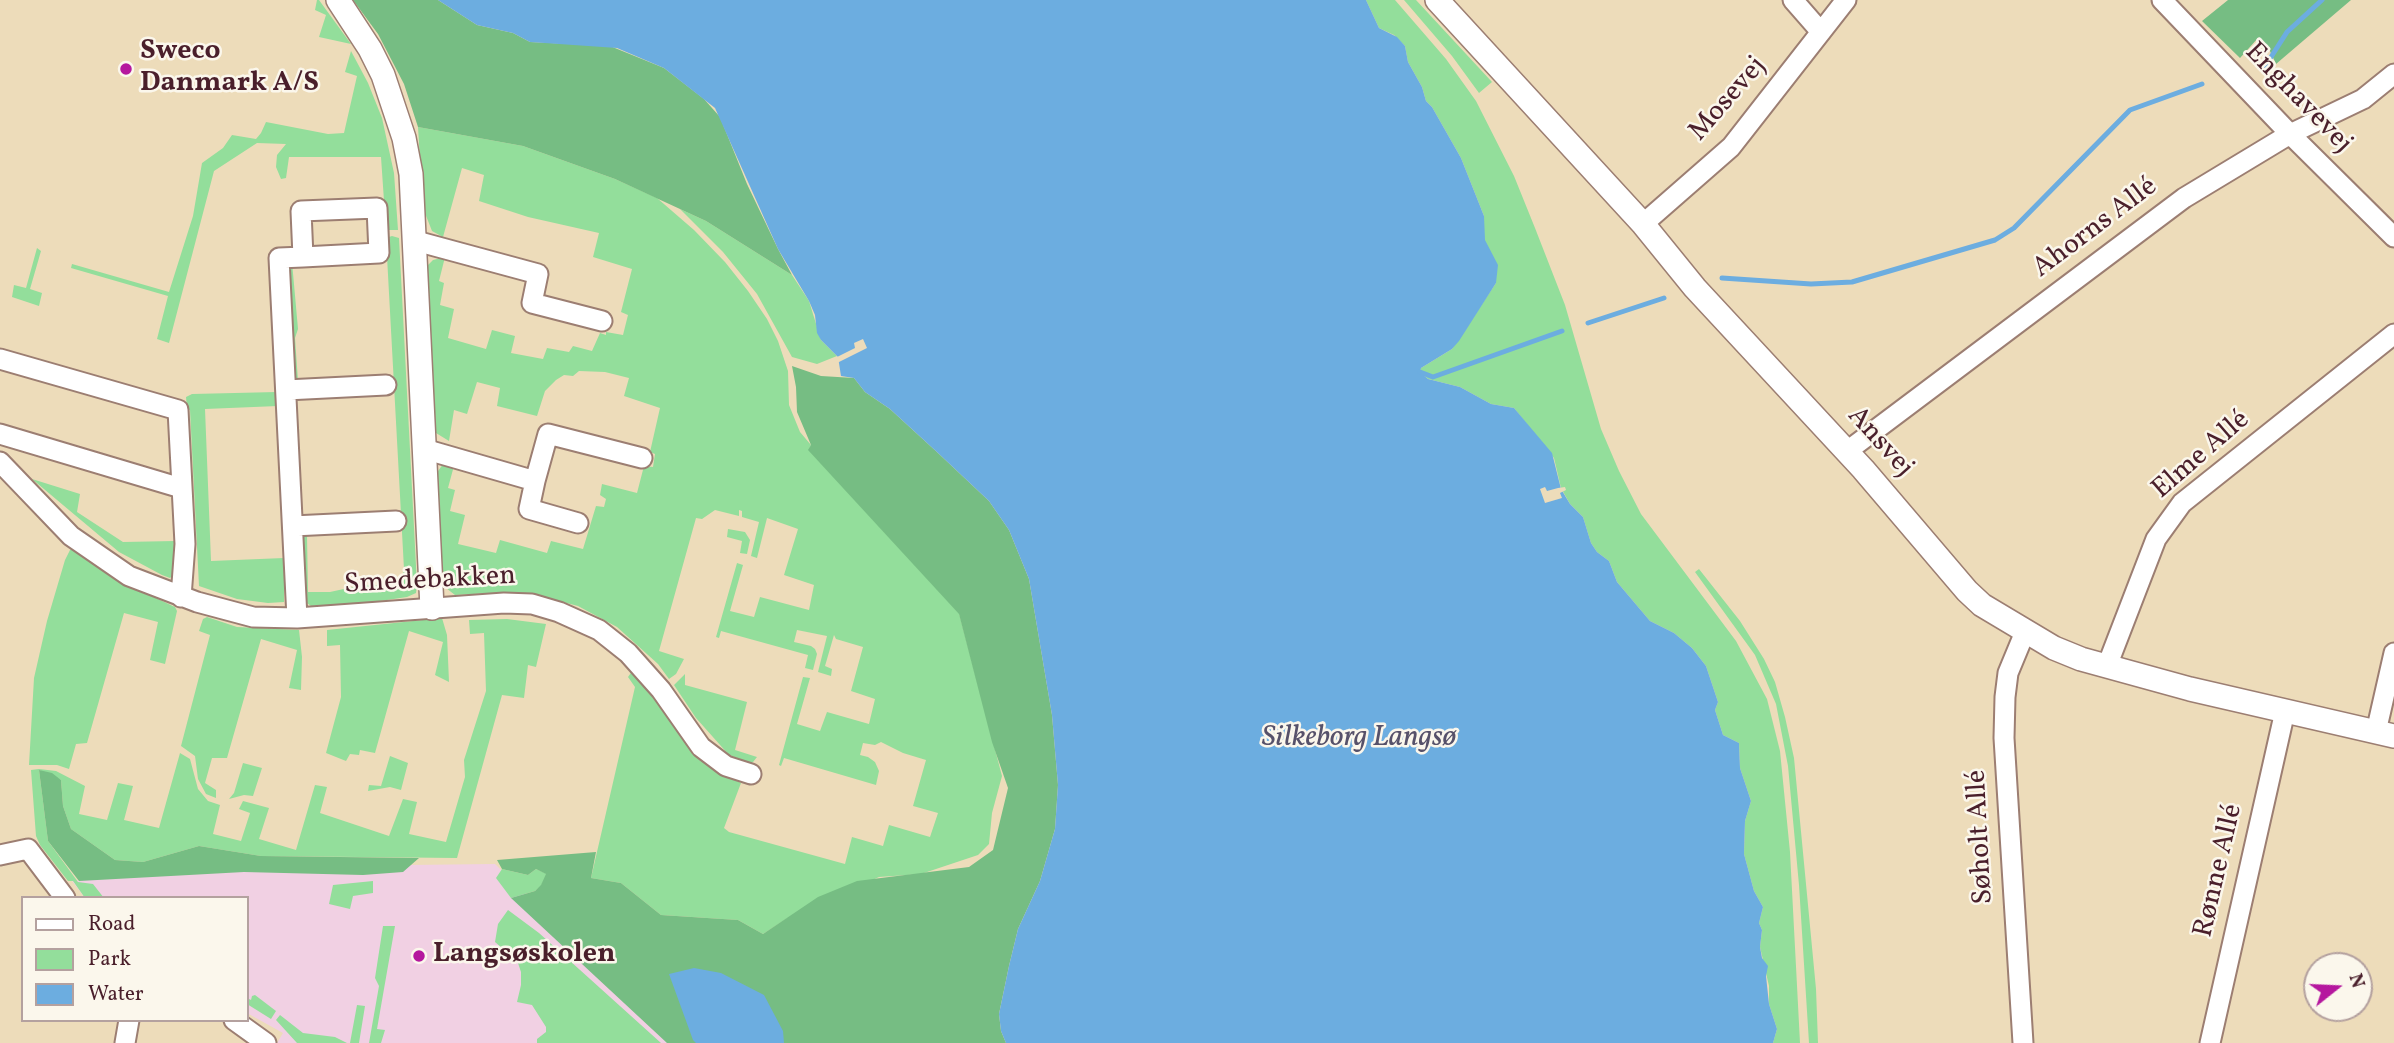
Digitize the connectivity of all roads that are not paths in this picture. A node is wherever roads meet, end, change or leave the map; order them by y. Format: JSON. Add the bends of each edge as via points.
{"nodes":[{"id":1,"x":338,"y":0,"type":"edge"},
{"id":2,"x":1437,"y":0,"type":"edge"},
{"id":3,"x":1793,"y":0,"type":"edge"},
{"id":4,"x":1846,"y":0,"type":"edge"},
{"id":5,"x":2162,"y":0,"type":"edge"},
{"id":6,"x":1821,"y":32,"type":"junction"},
{"id":7,"x":2394,"y":74,"type":"edge"},
{"id":8,"x":2290,"y":134,"type":"junction"},
{"id":9,"x":1643,"y":224,"type":"junction"},
{"id":10,"x":2394,"y":237,"type":"edge"},
{"id":11,"x":416,"y":241,"type":"junction"},
{"id":12,"x":303,"y":257,"type":"junction"},
{"id":13,"x":602,"y":321,"type":"dead end"},
{"id":14,"x":2394,"y":334,"type":"edge"},
{"id":15,"x":0,"y":359,"type":"edge"},
{"id":16,"x":386,"y":385,"type":"dead end"},
{"id":17,"x":286,"y":390,"type":"junction"},
{"id":18,"x":0,"y":434,"type":"edge"},
{"id":19,"x":424,"y":449,"type":"junction"},
{"id":20,"x":1846,"y":452,"type":"junction"},
{"id":21,"x":642,"y":458,"type":"dead end"},
{"id":22,"x":0,"y":463,"type":"edge"},
{"id":23,"x":535,"y":481,"type":"junction"},
{"id":24,"x":181,"y":488,"type":"junction"},
{"id":25,"x":396,"y":521,"type":"dead end"},
{"id":26,"x":578,"y":523,"type":"dead end"},
{"id":27,"x":293,"y":526,"type":"junction"},
{"id":28,"x":181,"y":597,"type":"junction"},
{"id":29,"x":432,"y":608,"type":"junction"},
{"id":30,"x":297,"y":618,"type":"junction"},
{"id":31,"x":2025,"y":632,"type":"junction"},
{"id":32,"x":2394,"y":653,"type":"edge"},
{"id":33,"x":2107,"y":666,"type":"junction"},
{"id":34,"x":2285,"y":711,"type":"junction"},
{"id":35,"x":2385,"y":734,"type":"edge"},
{"id":36,"x":751,"y":774,"type":"dead end"},
{"id":37,"x":0,"y":855,"type":"edge"},
{"id":38,"x":63,"y":896,"type":"edge"},
{"id":39,"x":129,"y":1022,"type":"edge"},
{"id":40,"x":237,"y":1022,"type":"edge"},
{"id":41,"x":125,"y":1043,"type":"edge"},
{"id":42,"x":266,"y":1043,"type":"edge"},
{"id":43,"x":2023,"y":1043,"type":"edge"},
{"id":44,"x":2210,"y":1043,"type":"edge"}],
"edges":[{"from":1,"to":11,"type":"street","via":[[370,49],[393,102],[411,174]]},
{"from":2,"to":9,"type":"street","name":"Ansvej"},
{"from":3,"to":6,"type":"street"},
{"from":4,"to":6,"type":"street","name":"Mosevej"},
{"from":5,"to":8,"type":"street","name":"Enghavevej"},
{"from":6,"to":9,"type":"street","name":"Mosevej","via":[[1731,147]]},
{"from":7,"to":8,"type":"street","name":"Ahorns Allé","via":[[2363,99]]},
{"from":8,"to":10,"type":"street","name":"Enghavevej"},
{"from":8,"to":20,"type":"street","name":"Ahorns Allé","via":[[2185,198]]},
{"from":9,"to":20,"type":"street","name":"Ansvej","via":[[1695,288]]},
{"from":11,"to":13,"type":"street","via":[[538,274],[532,303]]},
{"from":11,"to":19,"type":"street"},
{"from":12,"to":12,"type":"street","via":[[379,253],[377,208],[301,211]]},
{"from":12,"to":17,"type":"street","via":[[279,258]]},
{"from":14,"to":33,"type":"street","name":"Elme Allé","via":[[2182,503],[2156,539]]},
{"from":15,"to":24,"type":"street","via":[[178,410]]},
{"from":16,"to":17,"type":"street"},
{"from":17,"to":27,"type":"street"},
{"from":18,"to":24,"type":"street"},
{"from":19,"to":23,"type":"street"},
{"from":19,"to":29,"type":"street"},
{"from":20,"to":31,"type":"street","name":"Ansvej","via":[[1967,591]]},
{"from":21,"to":23,"type":"street","via":[[548,434]]},
{"from":22,"to":28,"type":"street","name":"Smedebakken","via":[[71,536],[129,576]]},
{"from":23,"to":26,"type":"street","via":[[529,509]]},
{"from":24,"to":28,"type":"street","via":[[185,544]]},
{"from":25,"to":27,"type":"street"},
{"from":27,"to":30,"type":"street"},
{"from":28,"to":30,"type":"street","name":"Smedebakken","via":[[253,617]]},
{"from":29,"to":30,"type":"street","name":"Smedebakken"},
{"from":29,"to":36,"type":"street","name":"Smedebakken","via":[[532,604],[599,630],[628,653],[661,690],[701,747],[726,766]]},
{"from":31,"to":33,"type":"street","name":"Ansvej","via":[[2072,656]]},
{"from":31,"to":43,"type":"street","name":"Søholt Allé","via":[[2008,673],[2004,738]]},
{"from":32,"to":35,"type":"street"},
{"from":33,"to":34,"type":"street","name":"Ansvej"},
{"from":34,"to":35,"type":"street","name":"Ansvej"},
{"from":34,"to":44,"type":"street","name":"Rønne Allé"},
{"from":37,"to":38,"type":"street","via":[[28,849]]},
{"from":39,"to":41,"type":"street"},
{"from":40,"to":42,"type":"street"}]}
